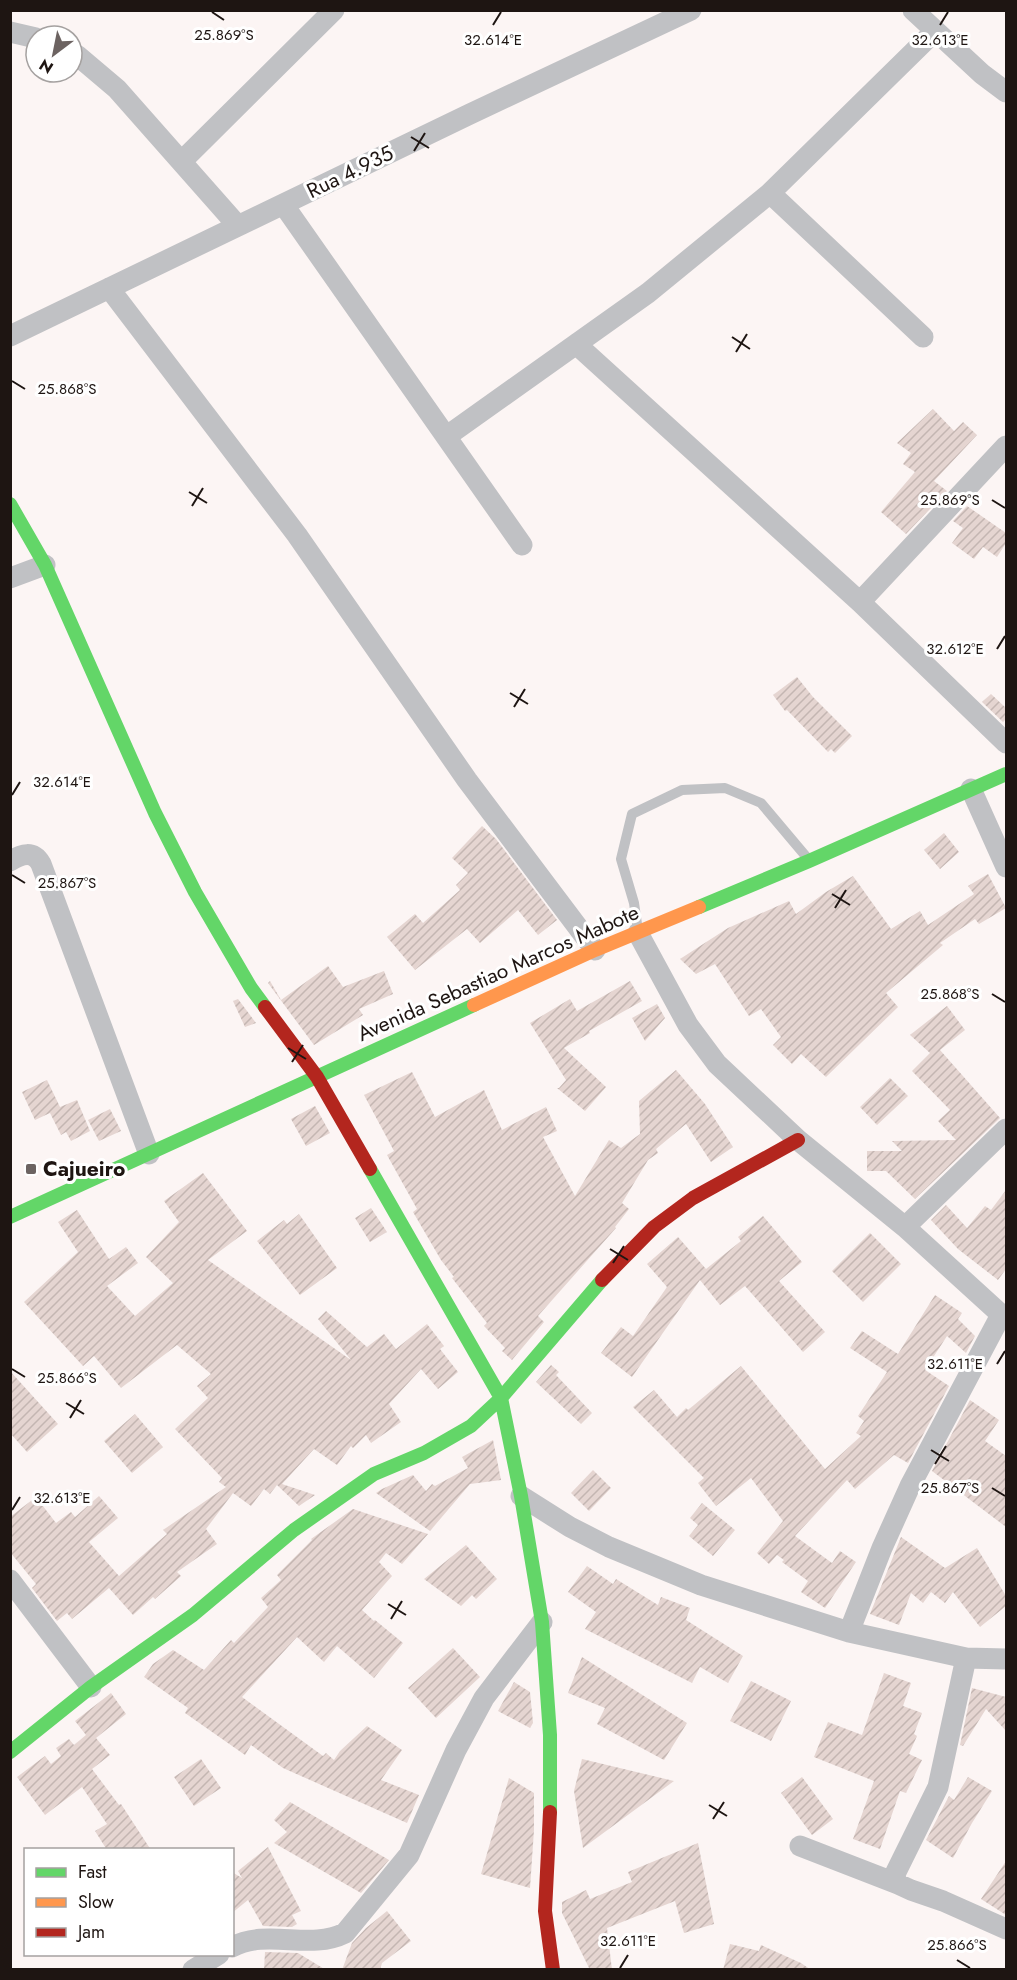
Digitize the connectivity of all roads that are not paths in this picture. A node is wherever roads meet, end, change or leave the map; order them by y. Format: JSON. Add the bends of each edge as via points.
{"nodes":[{"id":1,"x":334,"y":10,"type":"edge"},
{"id":2,"x":691,"y":10,"type":"edge"},
{"id":3,"x":913,"y":10,"type":"edge"},
{"id":4,"x":935,"y":31,"type":"junction"},
{"id":5,"x":84,"y":61,"type":"edge"},
{"id":6,"x":1006,"y":92,"type":"edge"},
{"id":7,"x":182,"y":161,"type":"junction"},
{"id":8,"x":771,"y":193,"type":"junction"},
{"id":9,"x":283,"y":204,"type":"junction"},
{"id":10,"x":238,"y":226,"type":"junction"},
{"id":11,"x":108,"y":288,"type":"junction"},
{"id":12,"x":10,"y":336,"type":"edge"},
{"id":13,"x":923,"y":337,"type":"dead end"},
{"id":14,"x":576,"y":344,"type":"junction"},
{"id":15,"x":447,"y":436,"type":"junction"},
{"id":16,"x":1006,"y":446,"type":"edge"},
{"id":17,"x":10,"y":504,"type":"edge"},
{"id":18,"x":522,"y":545,"type":"dead end"},
{"id":19,"x":45,"y":565,"type":"junction"},
{"id":20,"x":10,"y":578,"type":"edge"},
{"id":21,"x":860,"y":602,"type":"junction"},
{"id":22,"x":1006,"y":743,"type":"edge"},
{"id":23,"x":1006,"y":774,"type":"edge"},
{"id":24,"x":971,"y":789,"type":"junction"},
{"id":25,"x":10,"y":861,"type":"edge"},
{"id":26,"x":809,"y":861,"type":"junction"},
{"id":27,"x":1006,"y":867,"type":"edge"},
{"id":28,"x":638,"y":933,"type":"junction"},
{"id":29,"x":595,"y":950,"type":"junction"},
{"id":30,"x":317,"y":1077,"type":"junction"},
{"id":31,"x":1006,"y":1129,"type":"edge"},
{"id":32,"x":798,"y":1140,"type":"junction"},
{"id":33,"x":149,"y":1154,"type":"junction"},
{"id":34,"x":10,"y":1217,"type":"edge"},
{"id":35,"x":905,"y":1227,"type":"junction"},
{"id":36,"x":1004,"y":1317,"type":"edge"},
{"id":37,"x":501,"y":1398,"type":"junction"},
{"id":38,"x":521,"y":1496,"type":"junction"},
{"id":39,"x":10,"y":1580,"type":"edge"},
{"id":40,"x":542,"y":1622,"type":"junction"},
{"id":41,"x":849,"y":1632,"type":"junction"},
{"id":42,"x":966,"y":1658,"type":"junction"},
{"id":43,"x":1006,"y":1659,"type":"edge"},
{"id":44,"x":91,"y":1687,"type":"junction"},
{"id":45,"x":10,"y":1752,"type":"edge"},
{"id":46,"x":800,"y":1846,"type":"dead end"},
{"id":47,"x":898,"y":1884,"type":"junction"},
{"id":48,"x":1006,"y":1929,"type":"edge"},
{"id":49,"x":234,"y":1946,"type":"edge"},
{"id":50,"x":216,"y":1956,"type":"edge"},
{"id":51,"x":193,"y":1970,"type":"edge"},
{"id":52,"x":553,"y":1970,"type":"edge"}],
"edges":[{"from":1,"to":7,"type":"street"},
{"from":2,"to":9,"type":"street","name":"Rua 4.935"},
{"from":3,"to":4,"type":"street"},
{"from":4,"to":6,"type":"street"},
{"from":4,"to":8,"type":"street"},
{"from":5,"to":7,"type":"street","via":[[117,89]]},
{"from":7,"to":10,"type":"street"},
{"from":8,"to":13,"type":"street"},
{"from":8,"to":14,"type":"street","via":[[648,293]]},
{"from":9,"to":10,"type":"street","name":"Rua 4.935"},
{"from":9,"to":15,"type":"street"},
{"from":10,"to":11,"type":"street","name":"Rua 4.935"},
{"from":11,"to":12,"type":"street","name":"Rua 4.935"},
{"from":11,"to":29,"type":"street","via":[[297,535],[467,780]]},
{"from":14,"to":15,"type":"street"},
{"from":14,"to":21,"type":"street"},
{"from":15,"to":18,"type":"street"},
{"from":16,"to":21,"type":"street"},
{"from":17,"to":19,"type":"street"},
{"from":19,"to":20,"type":"street"},
{"from":19,"to":30,"type":"street","via":[[155,813],[195,892],[251,987]]},
{"from":21,"to":22,"type":"street"},
{"from":23,"to":24,"type":"street","name":"Avenida Sebastiao Marcos Mabote"},
{"from":24,"to":26,"type":"street","name":"Avenida Sebastiao Marcos Mabote"},
{"from":24,"to":27,"type":"street"},
{"from":25,"to":33,"type":"street","via":[[22,855],[37,857]]},
{"from":26,"to":28,"type":"street","name":"Avenida Sebastiao Marcos Mabote"},
{"from":26,"to":28,"type":"lane","via":[[761,803],[725,788],[682,790],[632,814],[621,859]]},
{"from":28,"to":29,"type":"street","name":"Avenida Sebastiao Marcos Mabote"},
{"from":28,"to":32,"type":"street","via":[[688,1025],[717,1064]]},
{"from":29,"to":30,"type":"street","name":"Avenida Sebastiao Marcos Mabote"},
{"from":30,"to":33,"type":"street","name":"Avenida Sebastiao Marcos Mabote"},
{"from":30,"to":37,"type":"street"},
{"from":31,"to":35,"type":"street"},
{"from":32,"to":35,"type":"street"},
{"from":32,"to":37,"type":"street","via":[[693,1198],[654,1227],[598,1284]]},
{"from":33,"to":34,"type":"street","name":"Avenida Sebastiao Marcos Mabote"},
{"from":35,"to":36,"type":"street"},
{"from":36,"to":41,"type":"street","via":[[910,1486]]},
{"from":37,"to":38,"type":"street"},
{"from":37,"to":44,"type":"street","via":[[471,1426],[424,1453],[374,1474],[294,1530],[193,1615]]},
{"from":38,"to":40,"type":"street"},
{"from":38,"to":41,"type":"street","via":[[609,1547],[680,1577]]},
{"from":39,"to":44,"type":"street"},
{"from":40,"to":49,"type":"street","via":[[484,1698],[408,1855],[345,1933],[310,1942],[262,1939]]},
{"from":40,"to":52,"type":"street","via":[[550,1735],[545,1911]]},
{"from":41,"to":42,"type":"street"},
{"from":42,"to":43,"type":"street"},
{"from":42,"to":47,"type":"street","via":[[938,1787],[894,1876]]},
{"from":44,"to":45,"type":"street"},
{"from":46,"to":47,"type":"street"},
{"from":47,"to":48,"type":"street"},
{"from":50,"to":51,"type":"street"}]}
